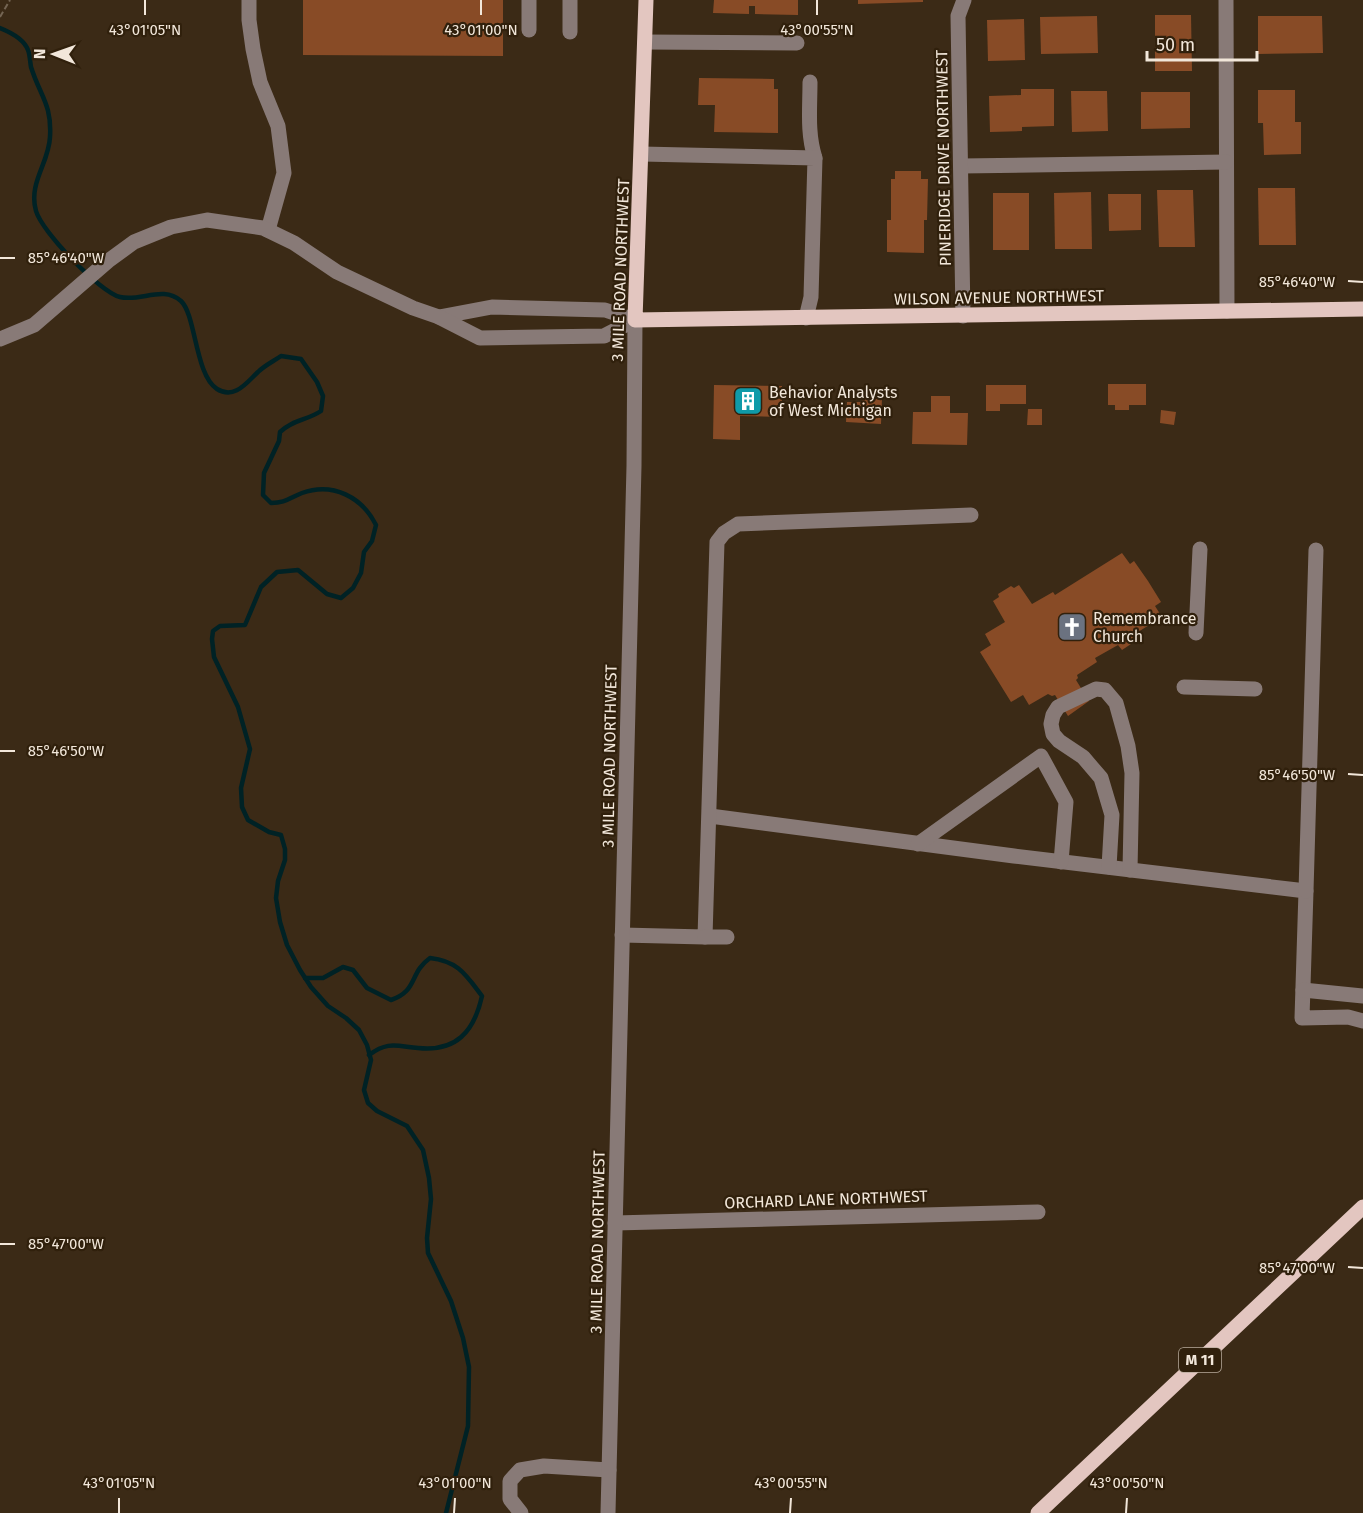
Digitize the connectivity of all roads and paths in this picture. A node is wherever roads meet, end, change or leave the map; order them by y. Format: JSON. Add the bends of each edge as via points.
{"nodes":[{"id":1,"x":10,"y":0,"type":"edge"},
{"id":2,"x":249,"y":0,"type":"edge"},
{"id":3,"x":529,"y":0,"type":"edge"},
{"id":4,"x":570,"y":0,"type":"edge"},
{"id":5,"x":646,"y":0,"type":"edge"},
{"id":6,"x":1226,"y":0,"type":"edge"},
{"id":7,"x":962,"y":2,"type":"edge"},
{"id":8,"x":0,"y":17,"type":"edge"},
{"id":9,"x":529,"y":30,"type":"dead end"},
{"id":10,"x":570,"y":32,"type":"dead end"},
{"id":11,"x":645,"y":42,"type":"junction"},
{"id":12,"x":797,"y":43,"type":"dead end"},
{"id":13,"x":810,"y":82,"type":"dead end"},
{"id":14,"x":642,"y":154,"type":"junction"},
{"id":15,"x":815,"y":158,"type":"junction"},
{"id":16,"x":1226,"y":162,"type":"junction"},
{"id":17,"x":961,"y":166,"type":"junction"},
{"id":18,"x":268,"y":230,"type":"junction"},
{"id":19,"x":1363,"y":309,"type":"edge"},
{"id":20,"x":1227,"y":311,"type":"junction"},
{"id":21,"x":963,"y":316,"type":"junction"},
{"id":22,"x":440,"y":317,"type":"junction"},
{"id":23,"x":806,"y":318,"type":"junction"},
{"id":24,"x":635,"y":320,"type":"junction"},
{"id":25,"x":0,"y":339,"type":"edge"},
{"id":26,"x":971,"y":515,"type":"dead end"},
{"id":27,"x":1200,"y":549,"type":"dead end"},
{"id":28,"x":1316,"y":550,"type":"dead end"},
{"id":29,"x":1196,"y":633,"type":"dead end"},
{"id":30,"x":1184,"y":687,"type":"dead end"},
{"id":31,"x":1255,"y":689,"type":"dead end"},
{"id":32,"x":1059,"y":741,"type":"junction"},
{"id":33,"x":1041,"y":756,"type":"junction"},
{"id":34,"x":710,"y":816,"type":"junction"},
{"id":35,"x":918,"y":843,"type":"junction"},
{"id":36,"x":1061,"y":862,"type":"junction"},
{"id":37,"x":1110,"y":867,"type":"junction"},
{"id":38,"x":1130,"y":870,"type":"junction"},
{"id":39,"x":1306,"y":891,"type":"junction"},
{"id":40,"x":622,"y":935,"type":"junction"},
{"id":41,"x":705,"y":937,"type":"junction"},
{"id":42,"x":727,"y":937,"type":"dead end"},
{"id":43,"x":1303,"y":990,"type":"junction"},
{"id":44,"x":1363,"y":996,"type":"edge"},
{"id":45,"x":1363,"y":1021,"type":"edge"},
{"id":46,"x":1363,"y":1207,"type":"edge"},
{"id":47,"x":1038,"y":1212,"type":"dead end"},
{"id":48,"x":615,"y":1223,"type":"junction"},
{"id":49,"x":609,"y":1470,"type":"junction"},
{"id":50,"x":605,"y":1512,"type":"edge"},
{"id":51,"x":521,"y":1513,"type":"edge"},
{"id":52,"x":1038,"y":1513,"type":"edge"}],
"edges":[{"from":1,"to":8,"type":"path"},
{"from":2,"to":18,"type":"street","via":[[255,60],[278,126],[284,173]]},
{"from":3,"to":9,"type":"street"},
{"from":4,"to":10,"type":"street"},
{"from":5,"to":11,"type":"main road","name":"3 MILE ROAD NORTHWEST"},
{"from":6,"to":16,"type":"street"},
{"from":7,"to":17,"type":"street","name":"PINERIDGE DRIVE NORTHWEST","via":[[958,16]]},
{"from":11,"to":12,"type":"street"},
{"from":11,"to":14,"type":"main road","name":"3 MILE ROAD NORTHWEST"},
{"from":13,"to":15,"type":"street","via":[[809,129]]},
{"from":14,"to":15,"type":"street"},
{"from":14,"to":24,"type":"main road","name":"3 MILE ROAD NORTHWEST"},
{"from":15,"to":23,"type":"street","via":[[811,297]]},
{"from":16,"to":17,"type":"street"},
{"from":16,"to":20,"type":"street"},
{"from":17,"to":21,"type":"street","name":"PINERIDGE DRIVE NORTHWEST"},
{"from":18,"to":22,"type":"street","via":[[337,272]]},
{"from":18,"to":25,"type":"street","via":[[207,220],[171,226],[134,242],[34,325]]},
{"from":19,"to":20,"type":"main road","name":"WILSON AVENUE NORTHWEST"},
{"from":20,"to":21,"type":"main road","name":"WILSON AVENUE NORTHWEST"},
{"from":21,"to":23,"type":"main road","name":"WILSON AVENUE NORTHWEST"},
{"from":22,"to":24,"type":"street","via":[[503,307],[605,309]]},
{"from":22,"to":24,"type":"street","via":[[480,338],[504,339],[604,336]]},
{"from":23,"to":24,"type":"main road","name":"WILSON AVENUE NORTHWEST"},
{"from":24,"to":40,"type":"street","name":"3 MILE ROAD NORTHWEST"},
{"from":26,"to":34,"type":"street","via":[[738,524],[724,532],[717,542]]},
{"from":27,"to":29,"type":"street"},
{"from":28,"to":39,"type":"street"},
{"from":30,"to":31,"type":"street"},
{"from":32,"to":33,"type":"street"},
{"from":32,"to":37,"type":"street","via":[[1083,757],[1101,778],[1112,815]]},
{"from":32,"to":38,"type":"street","via":[[1051,724],[1058,707],[1096,689],[1105,690],[1116,703],[1132,772]]},
{"from":33,"to":35,"type":"street"},
{"from":33,"to":36,"type":"street","via":[[1066,802]]},
{"from":34,"to":35,"type":"street"},
{"from":34,"to":41,"type":"street"},
{"from":35,"to":36,"type":"street"},
{"from":36,"to":37,"type":"street"},
{"from":37,"to":38,"type":"street"},
{"from":38,"to":39,"type":"street"},
{"from":39,"to":43,"type":"street"},
{"from":40,"to":41,"type":"street"},
{"from":40,"to":48,"type":"street","name":"3 MILE ROAD NORTHWEST"},
{"from":41,"to":42,"type":"street"},
{"from":43,"to":44,"type":"street"},
{"from":43,"to":45,"type":"street","via":[[1302,1018],[1348,1017]]},
{"from":46,"to":52,"type":"main road","number":"M 11"},
{"from":47,"to":48,"type":"street","name":"ORCHARD LANE NORTHWEST"},
{"from":48,"to":49,"type":"street","name":"3 MILE ROAD NORTHWEST"},
{"from":49,"to":50,"type":"street","name":"3 MILE ROAD NORTHWEST"},
{"from":49,"to":51,"type":"street","via":[[544,1466],[520,1470],[510,1481],[510,1499]]}]}
